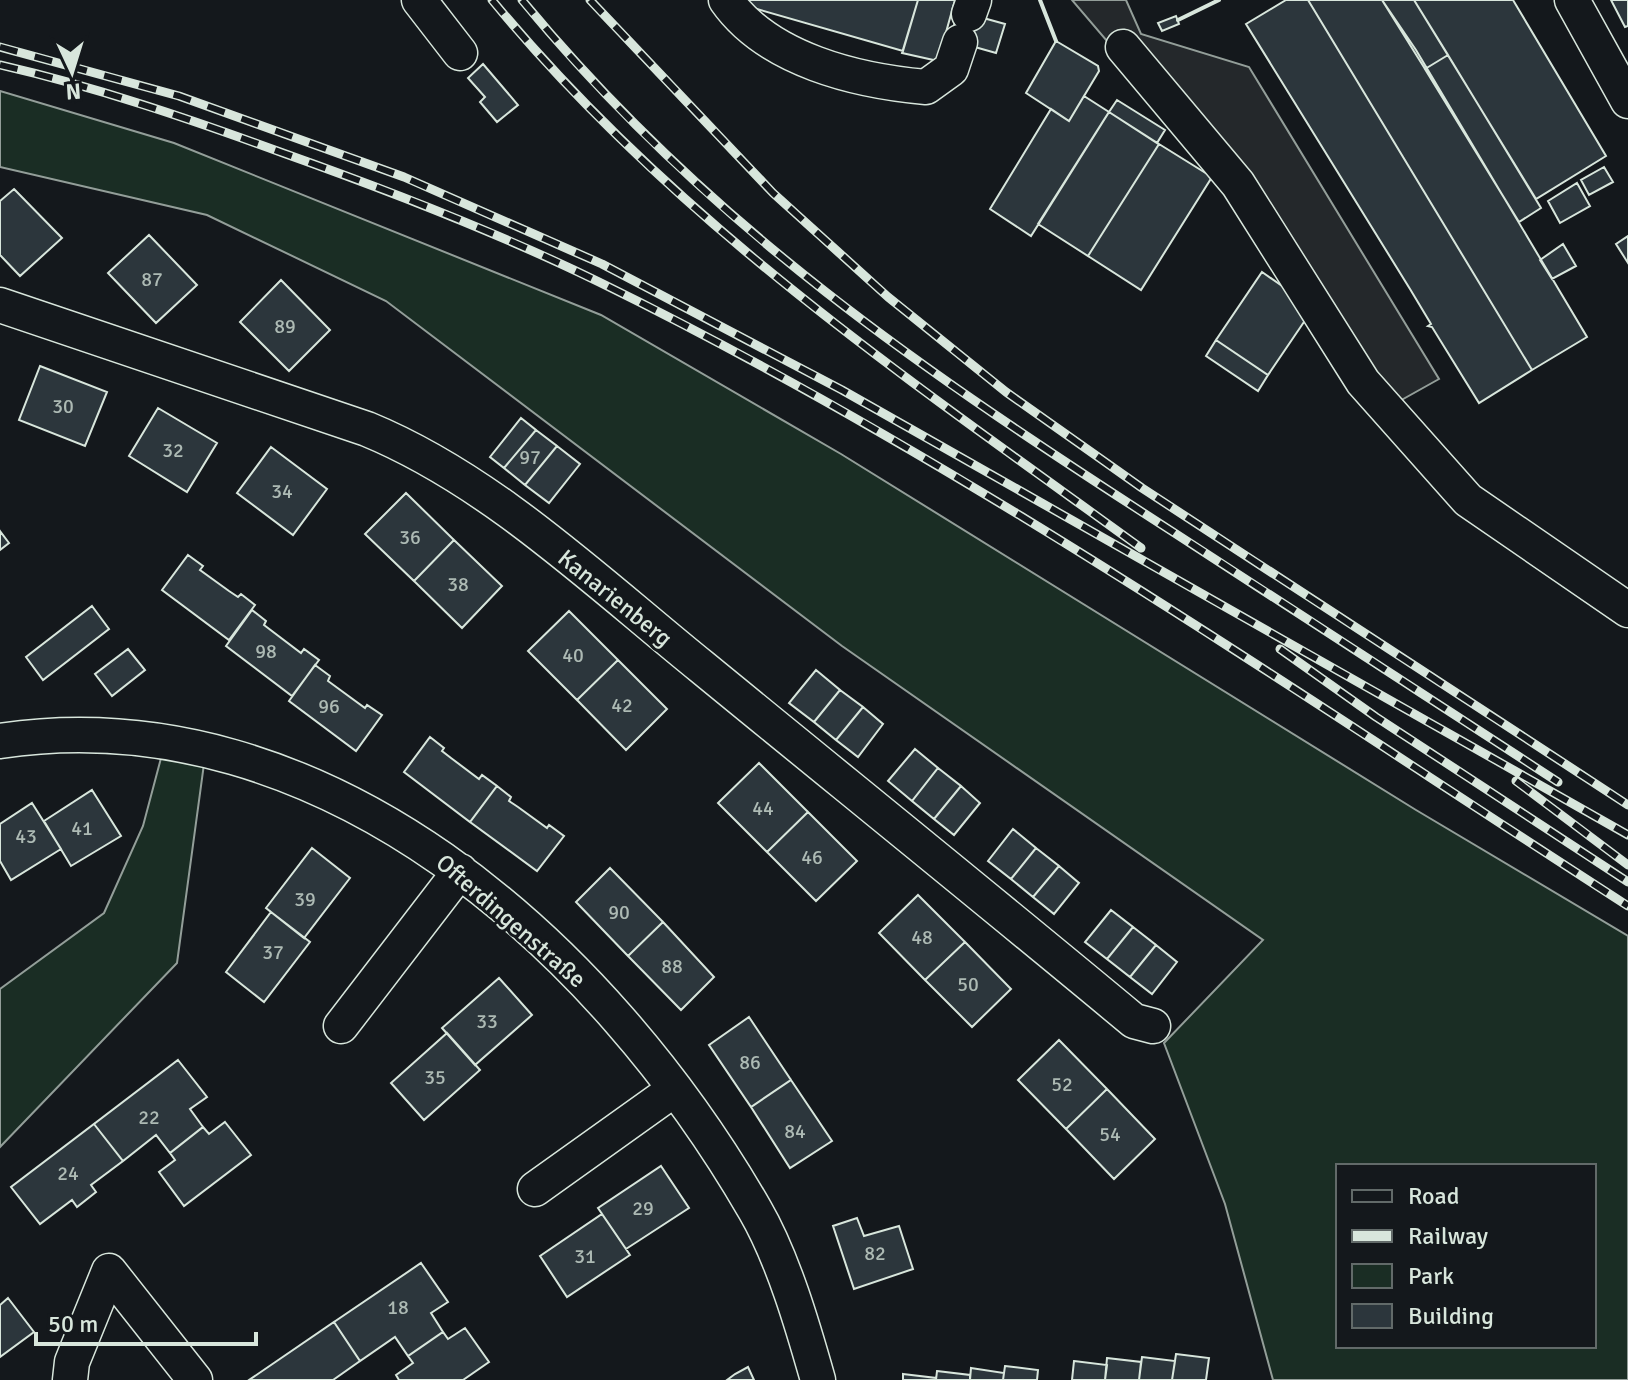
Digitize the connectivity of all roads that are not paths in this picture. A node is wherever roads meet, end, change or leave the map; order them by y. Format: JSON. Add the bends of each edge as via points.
{"nodes":[{"id":1,"x":419,"y":0,"type":"edge"},
{"id":2,"x":726,"y":0,"type":"edge"},
{"id":3,"x":1572,"y":0,"type":"edge"},
{"id":4,"x":967,"y":19,"type":"edge"},
{"id":5,"x":1123,"y":47,"type":"dead end"},
{"id":6,"x":460,"y":53,"type":"dead end"},
{"id":7,"x":1628,"y":101,"type":"edge"},
{"id":8,"x":0,"y":305,"type":"edge"},
{"id":9,"x":1628,"y":610,"type":"edge"},
{"id":10,"x":0,"y":741,"type":"edge"},
{"id":11,"x":460,"y":871,"type":"junction"},
{"id":12,"x":341,"y":1026,"type":"dead end"},
{"id":13,"x":1153,"y":1026,"type":"dead end"},
{"id":14,"x":675,"y":1089,"type":"junction"},
{"id":15,"x":535,"y":1189,"type":"dead end"},
{"id":16,"x":70,"y":1380,"type":"edge"},
{"id":17,"x":195,"y":1380,"type":"edge"},
{"id":18,"x":818,"y":1380,"type":"edge"}],
"edges":[{"from":1,"to":6,"type":"street"},
{"from":2,"to":4,"type":"street","via":[[754,31],[815,63],[879,83],[926,87],[951,69]]},
{"from":3,"to":7,"type":"street"},
{"from":5,"to":9,"type":"street","via":[[1238,184],[1363,382],[1468,500]]},
{"from":8,"to":13,"type":"street","name":"Kanarienberg","via":[[367,429],[457,474],[1134,1021]]},
{"from":10,"to":11,"type":"street","name":"Ofterdingenstraße","via":[[104,734],[195,745],[249,760],[405,831]]},
{"from":11,"to":12,"type":"street"},
{"from":11,"to":14,"type":"street","name":"Ofterdingenstraße","via":[[534,934],[609,1009]]},
{"from":14,"to":15,"type":"street"},
{"from":14,"to":18,"type":"street","name":"Ofterdingenstraße","via":[[756,1212],[802,1325]]},
{"from":16,"to":17,"type":"street","via":[[72,1362],[109,1271]]}]}
